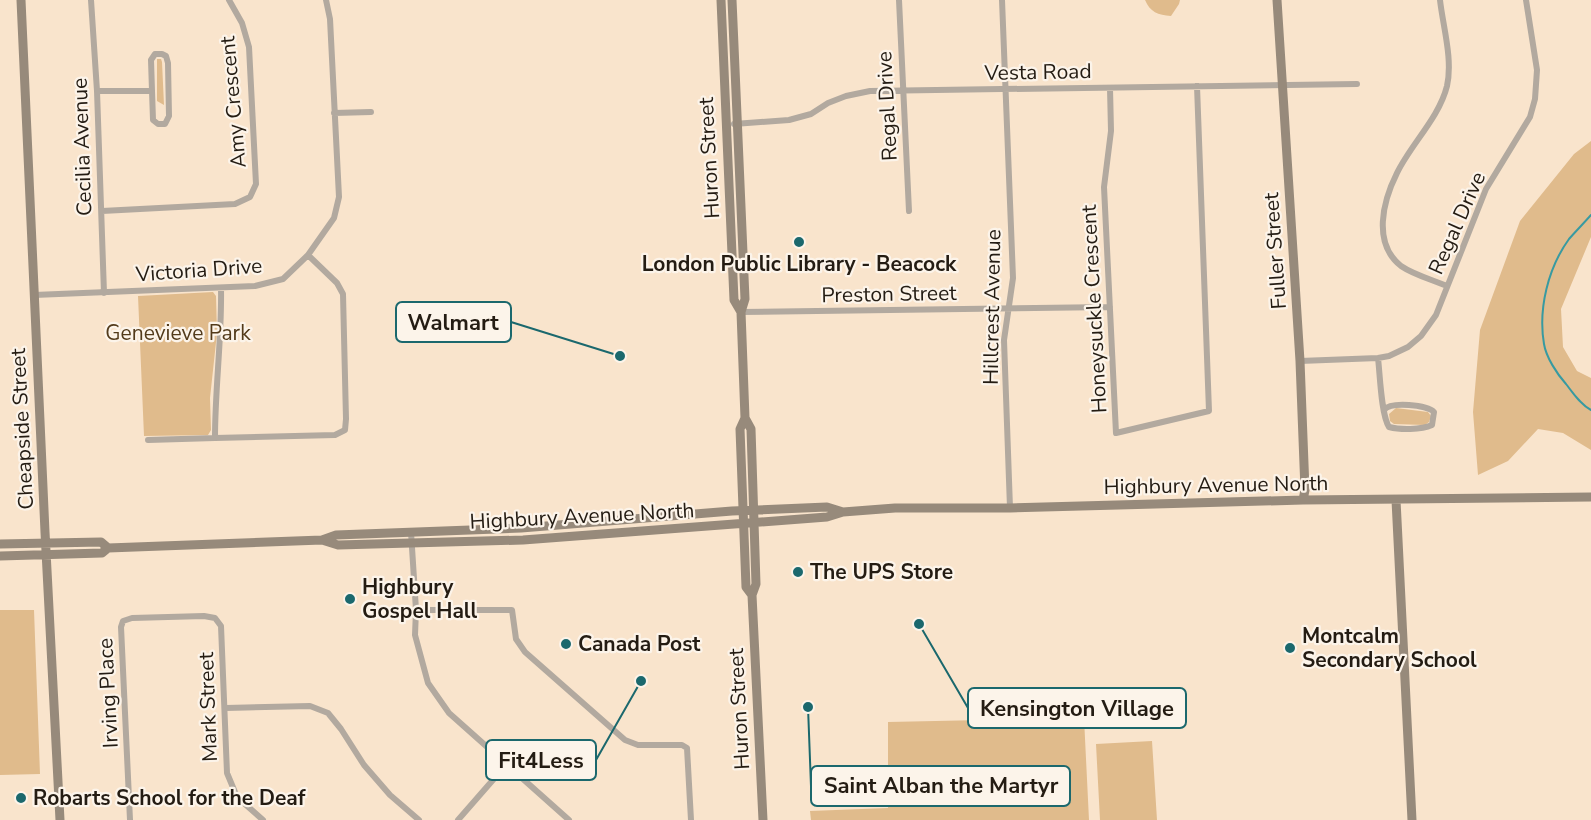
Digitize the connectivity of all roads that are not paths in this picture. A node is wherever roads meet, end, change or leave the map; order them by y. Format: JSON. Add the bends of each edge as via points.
{"nodes":[{"id":1,"x":21,"y":0,"type":"edge"},
{"id":2,"x":91,"y":0,"type":"edge"},
{"id":3,"x":229,"y":0,"type":"edge"},
{"id":4,"x":326,"y":0,"type":"edge"},
{"id":5,"x":721,"y":0,"type":"edge"},
{"id":6,"x":732,"y":0,"type":"edge"},
{"id":7,"x":899,"y":0,"type":"edge"},
{"id":8,"x":1002,"y":0,"type":"edge"},
{"id":9,"x":1277,"y":0,"type":"edge"},
{"id":10,"x":1440,"y":0,"type":"edge"},
{"id":11,"x":1526,"y":0,"type":"edge"},
{"id":12,"x":1357,"y":84,"type":"dead end"},
{"id":13,"x":1282,"y":85,"type":"junction"},
{"id":14,"x":1197,"y":86,"type":"junction"},
{"id":15,"x":1110,"y":87,"type":"junction"},
{"id":16,"x":1006,"y":89,"type":"junction"},
{"id":17,"x":97,"y":91,"type":"junction"},
{"id":18,"x":152,"y":91,"type":"junction"},
{"id":19,"x":903,"y":91,"type":"junction"},
{"id":20,"x":371,"y":112,"type":"dead end"},
{"id":21,"x":334,"y":113,"type":"junction"},
{"id":22,"x":737,"y":124,"type":"junction"},
{"id":23,"x":726,"y":125,"type":"junction"},
{"id":24,"x":102,"y":211,"type":"junction"},
{"id":25,"x":909,"y":211,"type":"dead end"},
{"id":26,"x":308,"y":255,"type":"junction"},
{"id":27,"x":1447,"y":286,"type":"junction"},
{"id":28,"x":221,"y":288,"type":"junction"},
{"id":29,"x":104,"y":292,"type":"junction"},
{"id":30,"x":34,"y":295,"type":"junction"},
{"id":31,"x":1110,"y":307,"type":"junction"},
{"id":32,"x":1008,"y":308,"type":"junction"},
{"id":33,"x":741,"y":312,"type":"junction"},
{"id":34,"x":1378,"y":358,"type":"junction"},
{"id":35,"x":1300,"y":361,"type":"junction"},
{"id":36,"x":1384,"y":410,"type":"junction"},
{"id":37,"x":745,"y":418,"type":"junction"},
{"id":38,"x":215,"y":438,"type":"junction"},
{"id":39,"x":148,"y":440,"type":"dead end"},
{"id":40,"x":1591,"y":496,"type":"edge"},
{"id":41,"x":1303,"y":500,"type":"junction"},
{"id":42,"x":1396,"y":500,"type":"junction"},
{"id":43,"x":1010,"y":508,"type":"junction"},
{"id":44,"x":743,"y":511,"type":"junction"},
{"id":45,"x":754,"y":511,"type":"junction"},
{"id":46,"x":843,"y":512,"type":"junction"},
{"id":47,"x":755,"y":522,"type":"junction"},
{"id":48,"x":743,"y":524,"type":"junction"},
{"id":49,"x":411,"y":532,"type":"junction"},
{"id":50,"x":322,"y":540,"type":"junction"},
{"id":51,"x":46,"y":543,"type":"junction"},
{"id":52,"x":411,"y":543,"type":"junction"},
{"id":53,"x":0,"y":544,"type":"edge"},
{"id":54,"x":108,"y":548,"type":"junction"},
{"id":55,"x":48,"y":555,"type":"junction"},
{"id":56,"x":0,"y":556,"type":"edge"},
{"id":57,"x":752,"y":595,"type":"junction"},
{"id":58,"x":416,"y":610,"type":"junction"},
{"id":59,"x":215,"y":618,"type":"joint"},
{"id":60,"x":226,"y":708,"type":"junction"},
{"id":61,"x":506,"y":765,"type":"junction"},
{"id":62,"x":60,"y":820,"type":"edge"},
{"id":63,"x":130,"y":820,"type":"edge"},
{"id":64,"x":263,"y":820,"type":"edge"},
{"id":65,"x":418,"y":820,"type":"edge"},
{"id":66,"x":458,"y":820,"type":"edge"},
{"id":67,"x":570,"y":820,"type":"edge"},
{"id":68,"x":692,"y":820,"type":"edge"},
{"id":69,"x":763,"y":820,"type":"edge"},
{"id":70,"x":1412,"y":820,"type":"edge"}],
"edges":[{"from":1,"to":30,"type":"main road","name":"Cheapside Street"},
{"from":2,"to":17,"type":"street","name":"Cecilia Avenue"},
{"from":3,"to":24,"type":"street","name":"Amy Crescent","via":[[242,22],[249,47],[256,183],[250,196],[235,204]]},
{"from":4,"to":21,"type":"street","name":"Victoria Drive"},
{"from":5,"to":23,"type":"main road","name":"Huron Street"},
{"from":6,"to":22,"type":"main road","name":"Huron Street"},
{"from":7,"to":19,"type":"street","name":"Regal Drive"},
{"from":8,"to":16,"type":"street","name":"Hillcrest Avenue"},
{"from":9,"to":13,"type":"main road","name":"Fuller Street"},
{"from":10,"to":27,"type":"street","via":[[1449,66],[1447,86],[1397,174],[1382,225],[1393,258],[1403,267]]},
{"from":11,"to":27,"type":"street","name":"Regal Drive","via":[[1537,70],[1535,99],[1530,117],[1486,189]]},
{"from":12,"to":13,"type":"street","name":"Vesta Road"},
{"from":13,"to":14,"type":"street","name":"Vesta Road"},
{"from":13,"to":35,"type":"main road","name":"Fuller Street"},
{"from":14,"to":15,"type":"street","name":"Vesta Road"},
{"from":14,"to":31,"type":"street","name":"Honeysuckle Crescent","via":[[1209,411],[1116,433]]},
{"from":15,"to":16,"type":"street","name":"Vesta Road"},
{"from":15,"to":31,"type":"street","name":"Honeysuckle Crescent","via":[[1111,131],[1104,187]]},
{"from":16,"to":19,"type":"street","name":"Vesta Road"},
{"from":16,"to":32,"type":"street","name":"Hillcrest Avenue","via":[[1013,278]]},
{"from":17,"to":18,"type":"street"},
{"from":17,"to":24,"type":"street","name":"Cecilia Avenue"},
{"from":18,"to":18,"type":"street","via":[[151,60],[154,54],[162,54],[168,59],[169,116],[165,124],[153,120]]},
{"from":19,"to":22,"type":"street","name":"Vesta Road","via":[[870,91],[846,96],[811,114],[789,120]]},
{"from":19,"to":25,"type":"street","name":"Regal Drive"},
{"from":20,"to":21,"type":"street"},
{"from":21,"to":26,"type":"street","name":"Victoria Drive","via":[[339,197],[334,218]]},
{"from":22,"to":23,"type":"street","name":"Vesta Road"},
{"from":22,"to":33,"type":"main road","name":"Huron Street","via":[[745,299]]},
{"from":23,"to":33,"type":"main road","name":"Huron Street","via":[[734,300]]},
{"from":24,"to":29,"type":"street","name":"Cecilia Avenue"},
{"from":26,"to":28,"type":"street","name":"Victoria Drive","via":[[283,279]]},
{"from":26,"to":38,"type":"street","via":[[343,294],[345,430],[335,435]]},
{"from":27,"to":34,"type":"street","name":"Regal Drive","via":[[1436,315],[1421,336],[1408,347]]},
{"from":28,"to":29,"type":"street","name":"Victoria Drive"},
{"from":28,"to":38,"type":"street"},
{"from":29,"to":30,"type":"street","name":"Victoria Drive"},
{"from":30,"to":51,"type":"main road","name":"Cheapside Street"},
{"from":31,"to":32,"type":"street","name":"Preston Street"},
{"from":32,"to":33,"type":"street","name":"Preston Street"},
{"from":32,"to":43,"type":"street","name":"Hillcrest Avenue","via":[[1004,340]]},
{"from":33,"to":37,"type":"main road","name":"Huron Street"},
{"from":34,"to":35,"type":"street","name":"Regal Drive"},
{"from":34,"to":36,"type":"street"},
{"from":35,"to":41,"type":"main road","name":"Fuller Street"},
{"from":36,"to":36,"type":"street","via":[[1385,421],[1392,428],[1426,428],[1435,418],[1430,408],[1394,404]]},
{"from":37,"to":44,"type":"main road","name":"Huron Street","via":[[740,429]]},
{"from":37,"to":45,"type":"main road","name":"Huron Street","via":[[751,429]]},
{"from":38,"to":39,"type":"street"},
{"from":40,"to":42,"type":"main road","name":"Highbury Avenue North"},
{"from":41,"to":42,"type":"main road","name":"Highbury Avenue North"},
{"from":41,"to":43,"type":"main road","name":"Highbury Avenue North"},
{"from":42,"to":70,"type":"main road"},
{"from":43,"to":46,"type":"main road","name":"Highbury Avenue North"},
{"from":44,"to":45,"type":"main road","name":"Highbury Avenue North"},
{"from":44,"to":48,"type":"main road","name":"Huron Street"},
{"from":44,"to":49,"type":"main road","name":"Highbury Avenue North"},
{"from":45,"to":46,"type":"main road","name":"Highbury Avenue North","via":[[827,507]]},
{"from":45,"to":47,"type":"main road","name":"Huron Street"},
{"from":46,"to":47,"type":"main road","name":"Highbury Avenue North","via":[[827,517]]},
{"from":47,"to":48,"type":"main road","name":"Highbury Avenue North"},
{"from":47,"to":57,"type":"main road","name":"Huron Street","via":[[756,584]]},
{"from":48,"to":52,"type":"main road","name":"Highbury Avenue North","via":[[523,540]]},
{"from":48,"to":57,"type":"main road","name":"Huron Street","via":[[746,587]]},
{"from":49,"to":50,"type":"main road","name":"Highbury Avenue North","via":[[336,535]]},
{"from":49,"to":52,"type":"street"},
{"from":50,"to":52,"type":"main road","name":"Highbury Avenue North","via":[[338,545]]},
{"from":50,"to":54,"type":"main road","name":"Highbury Avenue North"},
{"from":51,"to":53,"type":"main road","name":"Highbury Avenue North"},
{"from":51,"to":54,"type":"main road","name":"Highbury Avenue North","via":[[101,542]]},
{"from":51,"to":55,"type":"main road","name":"Cheapside Street"},
{"from":52,"to":58,"type":"street"},
{"from":54,"to":55,"type":"main road","name":"Highbury Avenue North","via":[[102,553]]},
{"from":55,"to":56,"type":"main road","name":"Highbury Avenue North"},
{"from":55,"to":62,"type":"main road","name":"Cheapside Street"},
{"from":57,"to":69,"type":"main road","name":"Huron Street"},
{"from":58,"to":61,"type":"street","via":[[415,635],[428,684],[449,713]]},
{"from":58,"to":68,"type":"street","via":[[512,610],[516,639],[525,652],[625,740],[638,745],[687,748]]},
{"from":59,"to":60,"type":"street","name":"Mark Street","via":[[221,626]]},
{"from":59,"to":63,"type":"street","name":"Irving Place","via":[[123,621]]},
{"from":60,"to":64,"type":"street","name":"Mark Street","via":[[227,773],[237,797]]},
{"from":60,"to":65,"type":"street","via":[[310,706],[328,713],[364,765]]},
{"from":61,"to":66,"type":"street"},
{"from":61,"to":67,"type":"street"}]}
